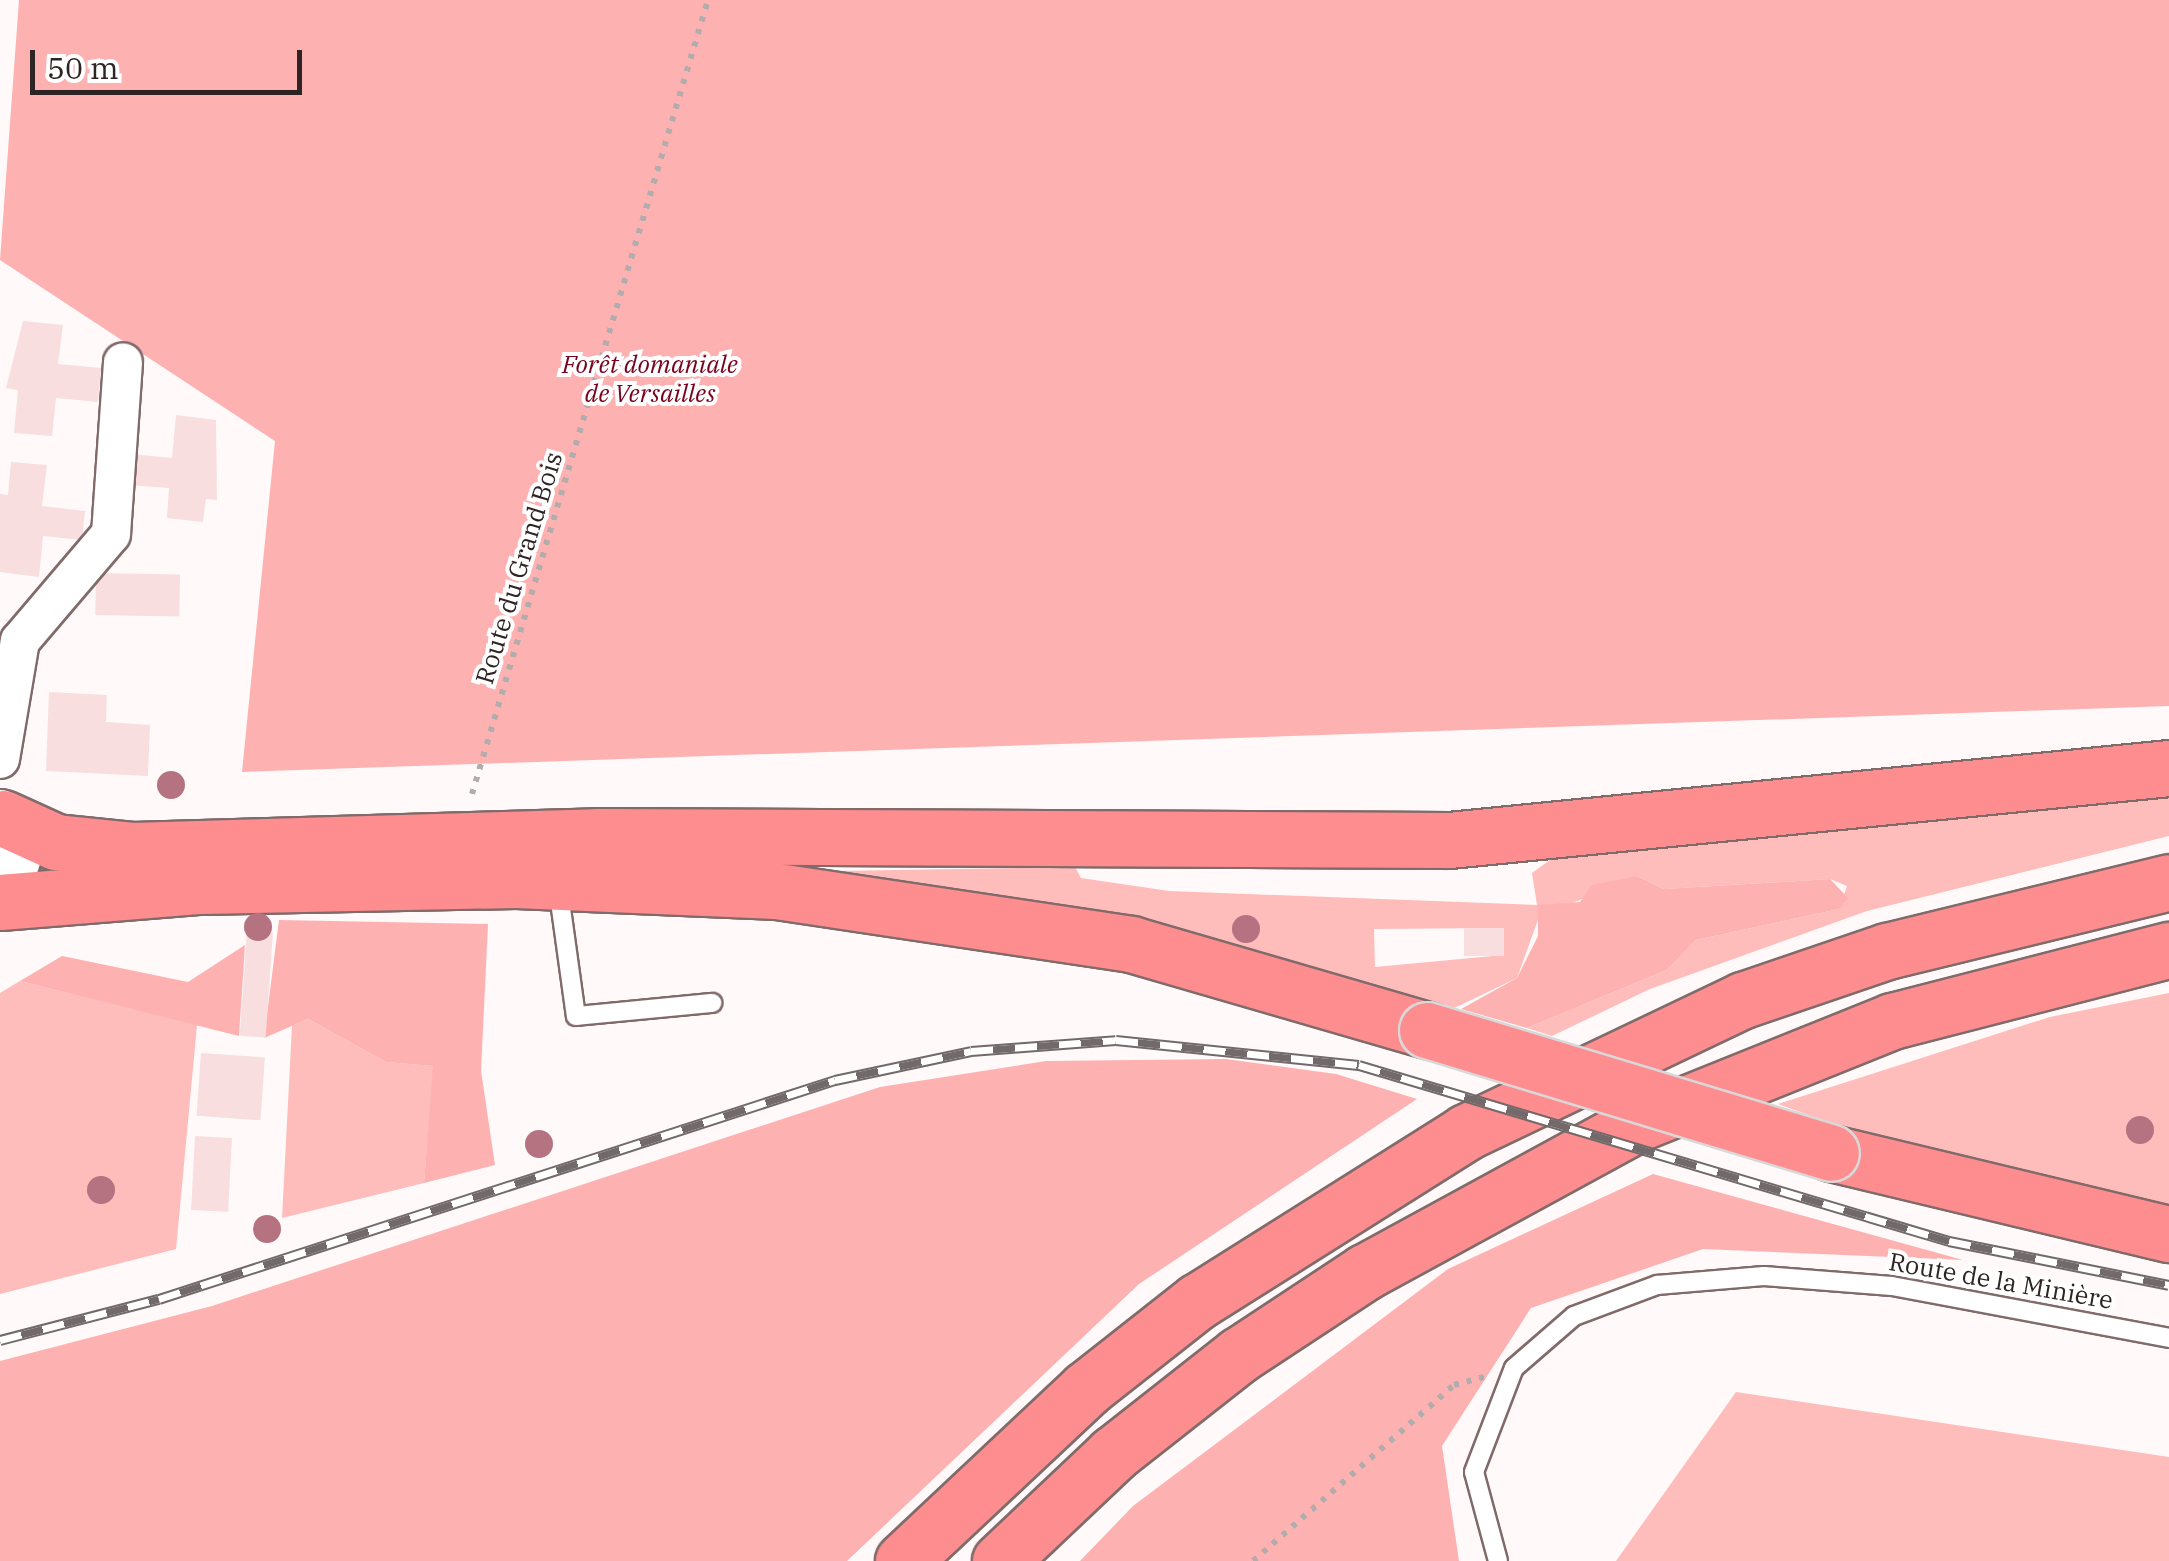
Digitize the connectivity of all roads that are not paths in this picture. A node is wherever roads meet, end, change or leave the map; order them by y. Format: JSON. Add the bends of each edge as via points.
{"nodes":[{"id":1,"x":123,"y":362,"type":"dead end"},
{"id":2,"x":0,"y":759,"type":"edge"},
{"id":3,"x":2169,"y":768,"type":"edge"},
{"id":4,"x":1,"y":817,"type":"edge"},
{"id":5,"x":557,"y":881,"type":"junction"},
{"id":6,"x":2169,"y":882,"type":"edge"},
{"id":7,"x":0,"y":901,"type":"edge"},
{"id":8,"x":2169,"y":950,"type":"edge"},
{"id":9,"x":712,"y":1003,"type":"dead end"},
{"id":10,"x":2169,"y":1234,"type":"edge"},
{"id":11,"x":2169,"y":1338,"type":"edge"},
{"id":12,"x":902,"y":1561,"type":"edge"},
{"id":13,"x":1000,"y":1561,"type":"edge"},
{"id":14,"x":1498,"y":1561,"type":"edge"}],
"edges":[{"from":1,"to":2,"type":"street","via":[[110,534],[20,640]]},
{"from":3,"to":4,"type":"highway","via":[[1449,840],[596,836],[132,850],[56,842]]},
{"from":4,"to":7,"type":"main road","via":[[16,870]]},
{"from":5,"to":7,"type":"highway","via":[[200,886]]},
{"from":5,"to":9,"type":"lane","via":[[576,1016]]},
{"from":5,"to":10,"type":"highway","bridge":true,"via":[[778,890],[988,916],[1199,961],[1831,1154]]},
{"from":6,"to":12,"type":"highway","via":[[1906,946],[1743,1000],[1466,1132],[1198,1301],[1086,1389]]},
{"from":8,"to":13,"type":"highway","via":[[1892,1020],[1636,1124],[1366,1272],[1239,1356],[1113,1454]]},
{"from":11,"to":14,"type":"lane","name":"Route de la Minière","via":[[1973,1297],[1764,1276],[1657,1285],[1574,1316],[1514,1368],[1474,1472]]}]}
